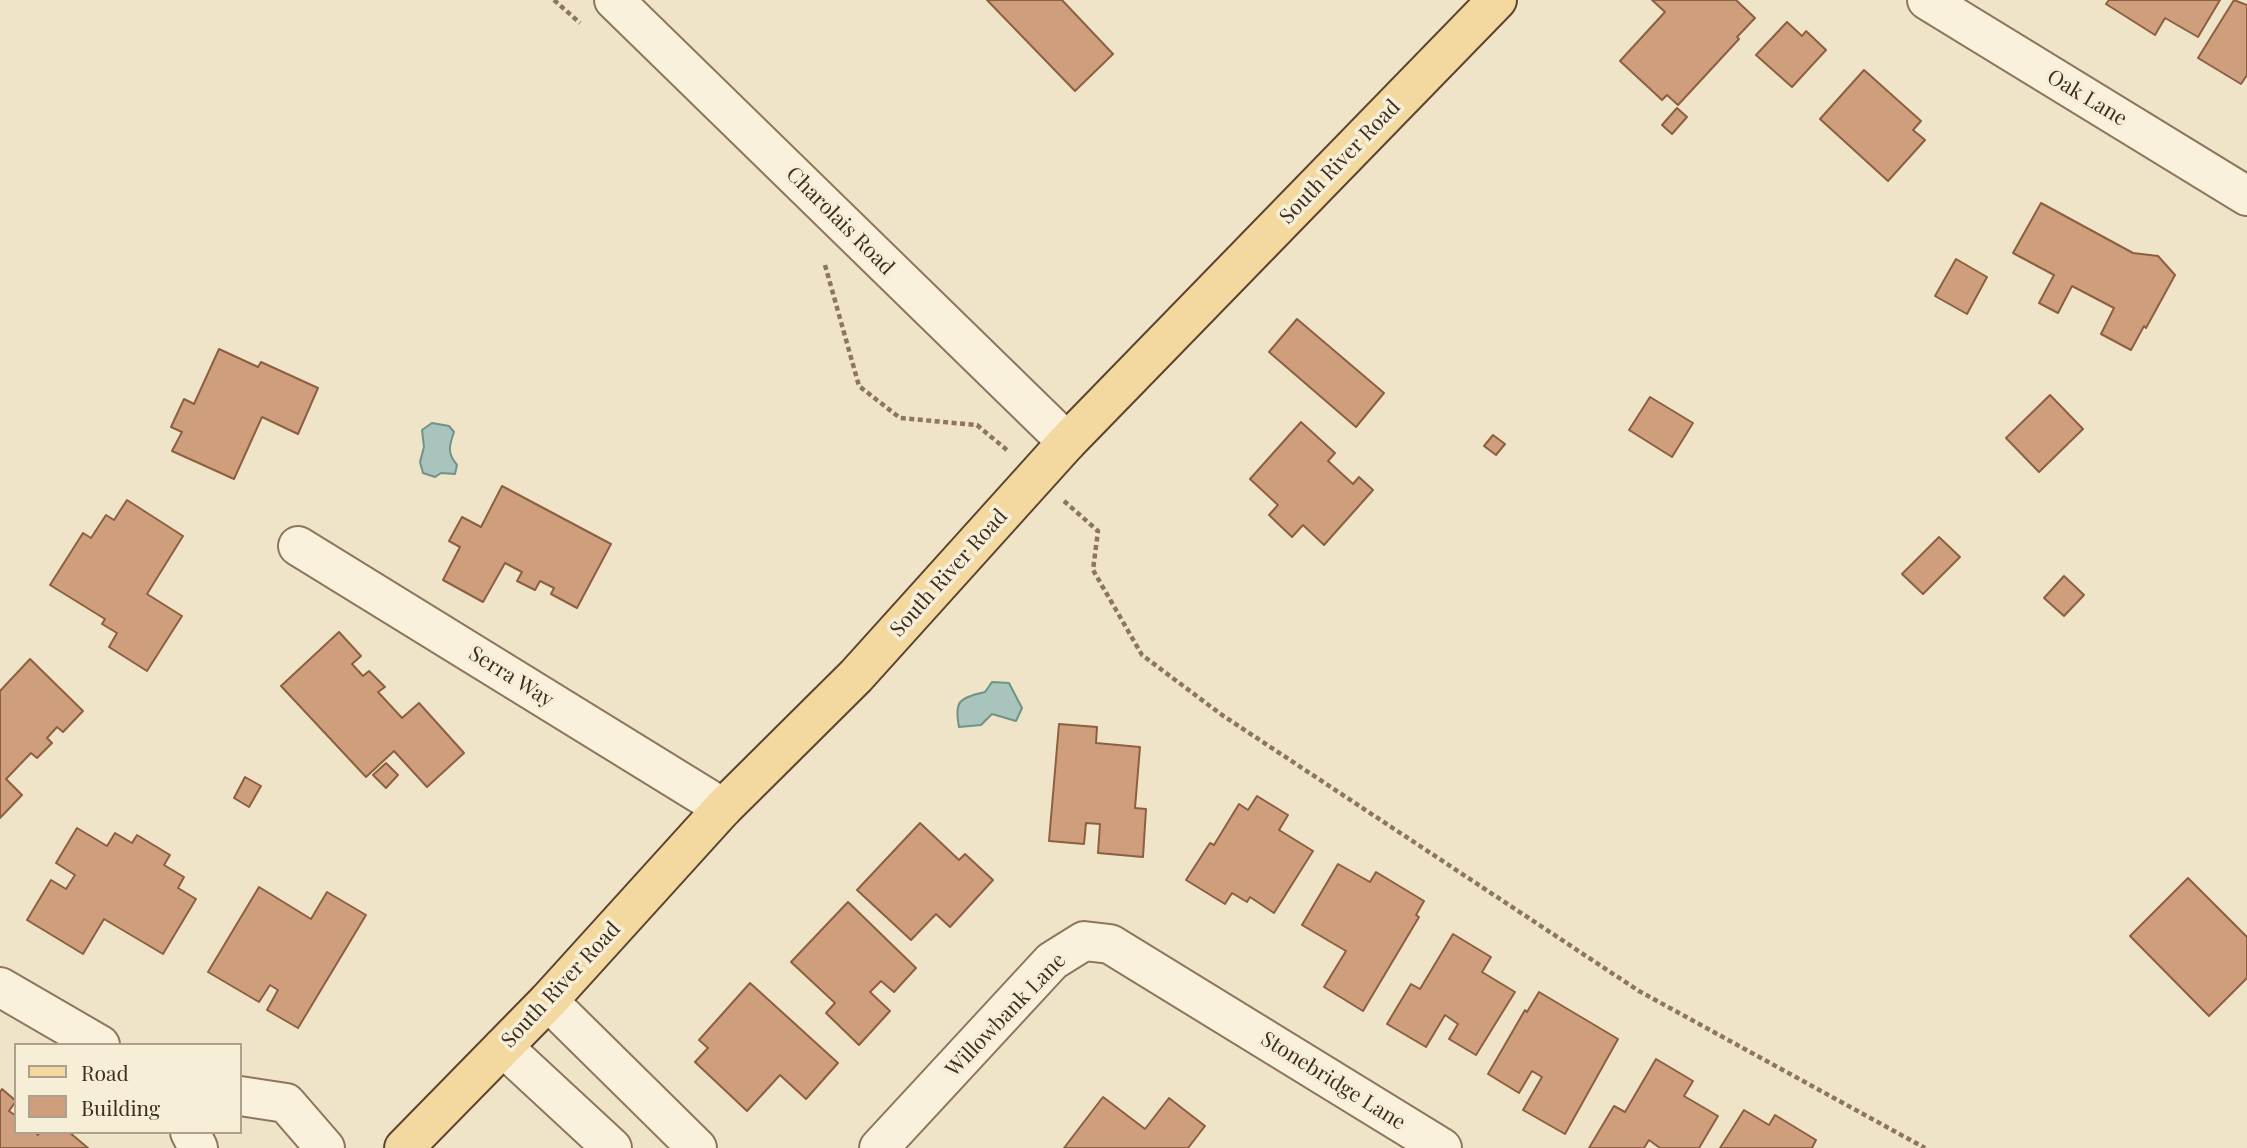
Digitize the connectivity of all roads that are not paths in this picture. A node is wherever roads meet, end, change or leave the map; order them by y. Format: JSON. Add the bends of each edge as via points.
{"nodes":[{"id":1,"x":614,"y":0,"type":"edge"},
{"id":2,"x":1497,"y":0,"type":"edge"},
{"id":3,"x":1927,"y":0,"type":"edge"},
{"id":4,"x":2247,"y":196,"type":"edge"},
{"id":5,"x":1067,"y":442,"type":"junction"},
{"id":6,"x":298,"y":546,"type":"dead end"},
{"id":7,"x":723,"y":808,"type":"junction"},
{"id":8,"x":0,"y":987,"type":"edge"},
{"id":9,"x":548,"y":1001,"type":"junction"},
{"id":10,"x":1223,"y":1013,"type":"joint"},
{"id":11,"x":97,"y":1043,"type":"edge"},
{"id":12,"x":503,"y":1047,"type":"junction"},
{"id":13,"x":242,"y":1096,"type":"edge"},
{"id":14,"x":325,"y":1148,"type":"edge"},
{"id":15,"x":404,"y":1148,"type":"edge"},
{"id":16,"x":612,"y":1148,"type":"edge"},
{"id":17,"x":697,"y":1148,"type":"edge"},
{"id":18,"x":879,"y":1148,"type":"edge"},
{"id":19,"x":1442,"y":1148,"type":"edge"}],
"edges":[{"from":1,"to":5,"type":"street","name":"Charolais Road"},
{"from":2,"to":5,"type":"main road","name":"South River Road"},
{"from":3,"to":4,"type":"street","name":"Oak Lane"},
{"from":5,"to":7,"type":"main road","name":"South River Road","via":[[856,676]]},
{"from":6,"to":7,"type":"street","name":"Serra Way"},
{"from":7,"to":9,"type":"main road","name":"South River Road"},
{"from":8,"to":11,"type":"street"},
{"from":9,"to":12,"type":"main road","name":"South River Road"},
{"from":9,"to":17,"type":"street"},
{"from":10,"to":18,"type":"street","name":"Willowbank Lane","via":[[1110,944],[1084,941],[1052,961]]},
{"from":10,"to":19,"type":"street","name":"Stonebridge Lane"},
{"from":12,"to":15,"type":"main road","name":"South River Road"},
{"from":12,"to":16,"type":"street"},
{"from":13,"to":14,"type":"street","via":[[286,1102]]}]}
